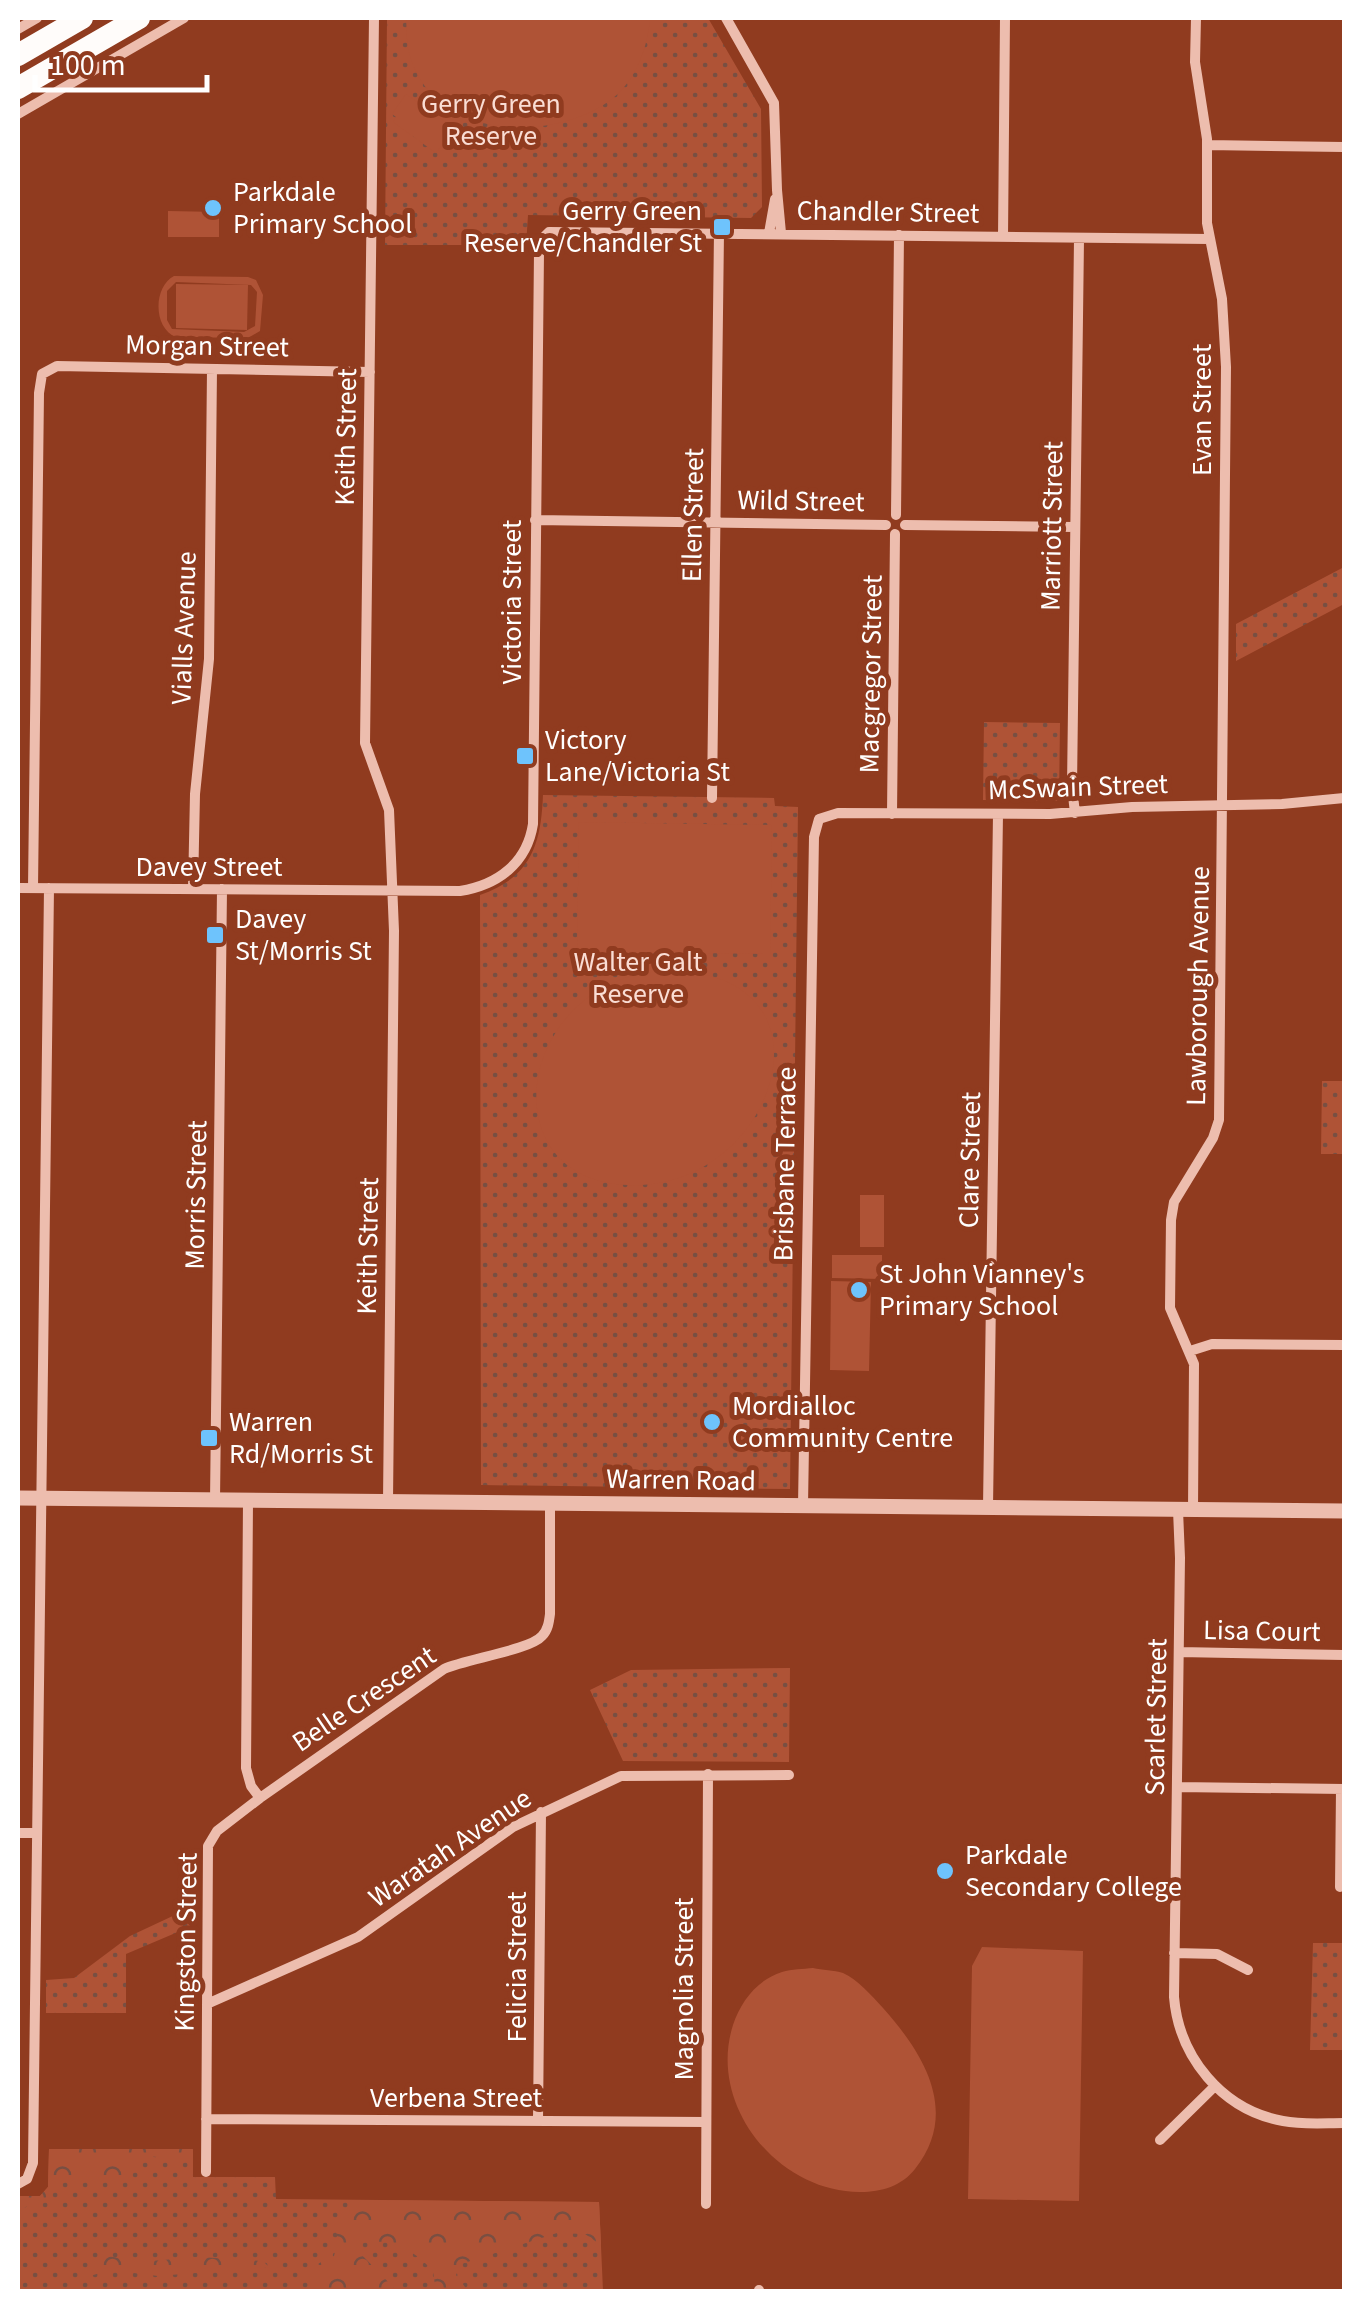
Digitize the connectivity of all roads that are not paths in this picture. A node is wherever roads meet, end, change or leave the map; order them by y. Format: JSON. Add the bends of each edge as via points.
{"nodes":[{"id":1,"x":38,"y":18,"type":"edge"},
{"id":2,"x":82,"y":18,"type":"edge"},
{"id":3,"x":139,"y":18,"type":"edge"},
{"id":4,"x":184,"y":18,"type":"edge"},
{"id":5,"x":374,"y":18,"type":"edge"},
{"id":6,"x":726,"y":18,"type":"edge"},
{"id":7,"x":1006,"y":18,"type":"edge"},
{"id":8,"x":1196,"y":18,"type":"edge"},
{"id":9,"x":18,"y":29,"type":"edge"},
{"id":10,"x":18,"y":55,"type":"edge"},
{"id":11,"x":18,"y":88,"type":"edge"},
{"id":12,"x":18,"y":114,"type":"edge"},
{"id":13,"x":1207,"y":145,"type":"junction"},
{"id":14,"x":1344,"y":147,"type":"edge"},
{"id":15,"x":566,"y":230,"type":"joint"},
{"id":16,"x":719,"y":232,"type":"junction"},
{"id":17,"x":775,"y":233,"type":"junction"},
{"id":18,"x":899,"y":234,"type":"junction"},
{"id":19,"x":1003,"y":237,"type":"junction"},
{"id":20,"x":1210,"y":239,"type":"junction"},
{"id":21,"x":1079,"y":240,"type":"junction"},
{"id":22,"x":212,"y":369,"type":"junction"},
{"id":23,"x":370,"y":372,"type":"junction"},
{"id":24,"x":896,"y":516,"type":"junction"},
{"id":25,"x":535,"y":520,"type":"junction"},
{"id":26,"x":716,"y":522,"type":"junction"},
{"id":27,"x":886,"y":524,"type":"junction"},
{"id":28,"x":905,"y":525,"type":"junction"},
{"id":29,"x":1074,"y":527,"type":"junction"},
{"id":30,"x":895,"y":534,"type":"junction"},
{"id":31,"x":712,"y":798,"type":"dead end"},
{"id":32,"x":1344,"y":798,"type":"edge"},
{"id":33,"x":1222,"y":806,"type":"junction"},
{"id":34,"x":1075,"y":813,"type":"junction"},
{"id":35,"x":892,"y":814,"type":"junction"},
{"id":36,"x":998,"y":814,"type":"junction"},
{"id":37,"x":816,"y":823,"type":"joint"},
{"id":38,"x":18,"y":888,"type":"edge"},
{"id":39,"x":33,"y":888,"type":"junction"},
{"id":40,"x":50,"y":888,"type":"junction"},
{"id":41,"x":193,"y":889,"type":"junction"},
{"id":42,"x":222,"y":889,"type":"junction"},
{"id":43,"x":392,"y":891,"type":"junction"},
{"id":44,"x":1344,"y":1345,"type":"edge"},
{"id":45,"x":1190,"y":1351,"type":"junction"},
{"id":46,"x":18,"y":1498,"type":"edge"},
{"id":47,"x":42,"y":1499,"type":"junction"},
{"id":48,"x":215,"y":1500,"type":"junction"},
{"id":49,"x":248,"y":1501,"type":"junction"},
{"id":50,"x":388,"y":1502,"type":"junction"},
{"id":51,"x":550,"y":1503,"type":"junction"},
{"id":52,"x":802,"y":1506,"type":"junction"},
{"id":53,"x":988,"y":1508,"type":"junction"},
{"id":54,"x":1185,"y":1510,"type":"junction"},
{"id":55,"x":1344,"y":1512,"type":"edge"},
{"id":56,"x":1179,"y":1652,"type":"junction"},
{"id":57,"x":1344,"y":1655,"type":"edge"},
{"id":58,"x":708,"y":1774,"type":"junction"},
{"id":59,"x":790,"y":1775,"type":"dead end"},
{"id":60,"x":1177,"y":1787,"type":"junction"},
{"id":61,"x":1343,"y":1789,"type":"edge"},
{"id":62,"x":260,"y":1798,"type":"junction"},
{"id":63,"x":540,"y":1812,"type":"junction"},
{"id":64,"x":18,"y":1833,"type":"edge"},
{"id":65,"x":37,"y":1834,"type":"junction"},
{"id":66,"x":1340,"y":1887,"type":"dead end"},
{"id":67,"x":1174,"y":1952,"type":"junction"},
{"id":68,"x":1248,"y":1970,"type":"dead end"},
{"id":69,"x":206,"y":2004,"type":"junction"},
{"id":70,"x":1215,"y":2086,"type":"junction"},
{"id":71,"x":206,"y":2119,"type":"junction"},
{"id":72,"x":538,"y":2121,"type":"junction"},
{"id":73,"x":706,"y":2122,"type":"junction"},
{"id":74,"x":1344,"y":2124,"type":"edge"},
{"id":75,"x":1160,"y":2140,"type":"dead end"},
{"id":76,"x":206,"y":2172,"type":"dead end"},
{"id":77,"x":22,"y":2181,"type":"edge"},
{"id":78,"x":706,"y":2204,"type":"dead end"}],
"edges":[{"from":1,"to":9,"type":"street"},
{"from":2,"to":10,"type":"highway"},
{"from":3,"to":11,"type":"highway"},
{"from":4,"to":12,"type":"street"},
{"from":5,"to":23,"type":"street","name":"Keith Street"},
{"from":6,"to":17,"type":"street","via":[[774,103]]},
{"from":7,"to":19,"type":"street"},
{"from":8,"to":13,"type":"street","name":"Evan Street"},
{"from":13,"to":14,"type":"street"},
{"from":13,"to":20,"type":"street","name":"Evan Street"},
{"from":15,"to":16,"type":"street","name":"Chandler Street"},
{"from":15,"to":25,"type":"street","name":"Victoria Street","via":[[544,235],[539,252]]},
{"from":16,"to":17,"type":"street","name":"Chandler Street"},
{"from":16,"to":26,"type":"street","name":"Ellen Street"},
{"from":17,"to":18,"type":"street","name":"Chandler Street"},
{"from":18,"to":19,"type":"street","name":"Chandler Street"},
{"from":18,"to":24,"type":"street"},
{"from":19,"to":21,"type":"street","name":"Chandler Street"},
{"from":20,"to":21,"type":"street","name":"Chandler Street"},
{"from":20,"to":33,"type":"street","name":"Evan Street","via":[[1226,340]]},
{"from":21,"to":29,"type":"street","name":"Marriott Street"},
{"from":22,"to":23,"type":"street","name":"Morgan Street"},
{"from":22,"to":39,"type":"street","name":"Morgan Street","via":[[57,366],[40,378]]},
{"from":22,"to":41,"type":"street","name":"Vialls Avenue","via":[[209,658]]},
{"from":23,"to":43,"type":"street","name":"Keith Street","via":[[365,743],[388,803]]},
{"from":24,"to":27,"type":"street"},
{"from":24,"to":28,"type":"street"},
{"from":25,"to":26,"type":"street","name":"Wild Street"},
{"from":25,"to":43,"type":"street","name":"Victoria Street","via":[[531,838],[514,866],[489,884],[460,892]]},
{"from":26,"to":27,"type":"street","name":"Wild Street"},
{"from":26,"to":31,"type":"street","name":"Ellen Street"},
{"from":27,"to":30,"type":"street"},
{"from":28,"to":29,"type":"street"},
{"from":28,"to":30,"type":"street"},
{"from":29,"to":34,"type":"street","name":"Marriott Street"},
{"from":30,"to":35,"type":"street","name":"Macgregor Street"},
{"from":32,"to":33,"type":"street","name":"McSwain Street"},
{"from":33,"to":34,"type":"street","name":"McSwain Street"},
{"from":33,"to":45,"type":"street","name":"Lawborough Avenue","via":[[1219,1120],[1174,1202],[1171,1220],[1170,1308]]},
{"from":34,"to":36,"type":"street","name":"McSwain Street"},
{"from":35,"to":36,"type":"street","name":"McSwain Street"},
{"from":35,"to":37,"type":"street","name":"McSwain Street","via":[[838,812]]},
{"from":36,"to":53,"type":"street","name":"Clare Street"},
{"from":37,"to":52,"type":"street","name":"Brisbane Terrace"},
{"from":38,"to":39,"type":"street","name":"Davey Street"},
{"from":39,"to":40,"type":"street","name":"Davey Street"},
{"from":40,"to":41,"type":"street","name":"Davey Street"},
{"from":40,"to":47,"type":"street"},
{"from":41,"to":42,"type":"street","name":"Davey Street"},
{"from":42,"to":43,"type":"street","name":"Davey Street"},
{"from":42,"to":48,"type":"street","name":"Morris Street"},
{"from":43,"to":50,"type":"street","name":"Keith Street"},
{"from":44,"to":45,"type":"street","via":[[1212,1344]]},
{"from":45,"to":54,"type":"street","name":"Lawborough Avenue"},
{"from":46,"to":47,"type":"street","name":"Warren Road"},
{"from":47,"to":48,"type":"street","name":"Warren Road"},
{"from":47,"to":65,"type":"street"},
{"from":48,"to":49,"type":"street","name":"Warren Road"},
{"from":49,"to":50,"type":"street","name":"Warren Road"},
{"from":49,"to":62,"type":"street","via":[[246,1768]]},
{"from":50,"to":51,"type":"street","name":"Warren Road"},
{"from":51,"to":52,"type":"street","name":"Warren Road"},
{"from":51,"to":62,"type":"street","name":"Belle Crescent","via":[[550,1614],[542,1637],[444,1668]]},
{"from":52,"to":53,"type":"street","name":"Warren Road"},
{"from":53,"to":54,"type":"street","name":"Warren Road"},
{"from":54,"to":55,"type":"street","name":"Warren Road"},
{"from":54,"to":56,"type":"street","name":"Scarlet Street"},
{"from":56,"to":57,"type":"street","name":"Lisa Court"},
{"from":56,"to":60,"type":"street","name":"Scarlet Street"},
{"from":58,"to":59,"type":"street","name":"Waratah Avenue"},
{"from":58,"to":63,"type":"street","name":"Waratah Avenue","via":[[621,1776]]},
{"from":58,"to":73,"type":"street","name":"Magnolia Street"},
{"from":60,"to":61,"type":"street"},
{"from":60,"to":67,"type":"street","name":"Scarlet Street"},
{"from":61,"to":66,"type":"street"},
{"from":62,"to":69,"type":"street","name":"Kingston Street","via":[[216,1831],[208,1846]]},
{"from":63,"to":69,"type":"street","name":"Waratah Avenue","via":[[358,1937]]},
{"from":63,"to":72,"type":"street","name":"Felicia Street"},
{"from":64,"to":65,"type":"street"},
{"from":65,"to":77,"type":"street","via":[[33,2163]]},
{"from":67,"to":68,"type":"street","via":[[1217,1954]]},
{"from":67,"to":70,"type":"street","name":"Scarlet Street","via":[[1182,2036]]},
{"from":69,"to":71,"type":"street","name":"Kingston Street"},
{"from":70,"to":74,"type":"street","name":"Scarlet Street","via":[[1267,2117]]},
{"from":70,"to":75,"type":"street"},
{"from":71,"to":72,"type":"street","name":"Verbena Street"},
{"from":71,"to":76,"type":"street","name":"Kingston Street"},
{"from":72,"to":73,"type":"street","name":"Verbena Street"},
{"from":73,"to":78,"type":"street","name":"Magnolia Street"}]}
